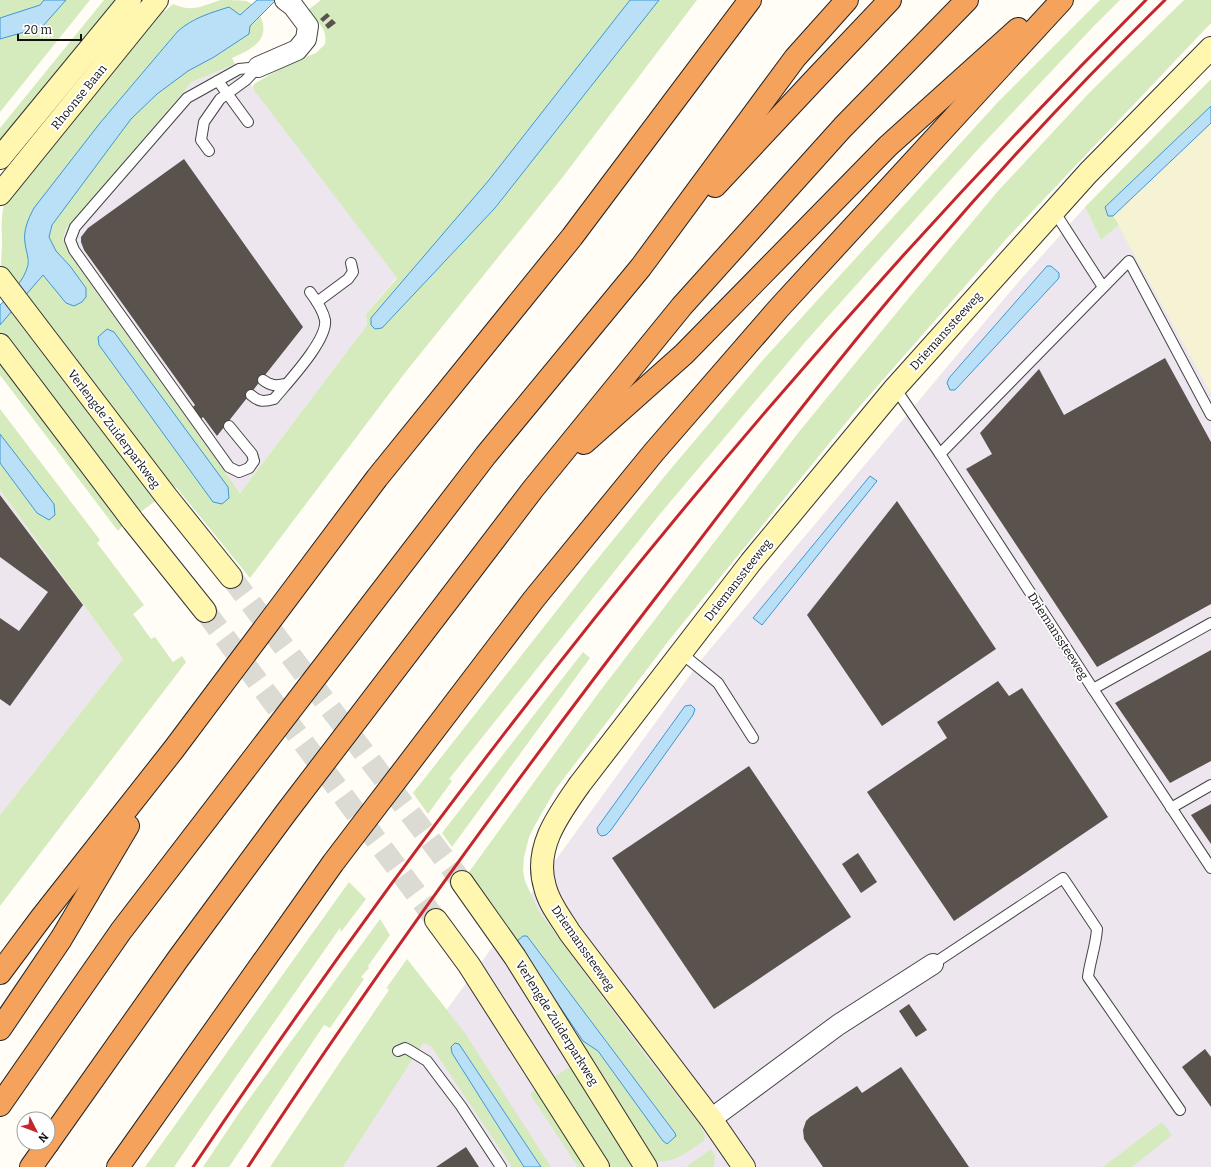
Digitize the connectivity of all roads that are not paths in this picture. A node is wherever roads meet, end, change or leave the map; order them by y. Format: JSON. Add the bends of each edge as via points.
{"nodes":[{"id":1,"x":130,"y":0,"type":"edge"},
{"id":2,"x":157,"y":0,"type":"edge"},
{"id":3,"x":750,"y":0,"type":"edge"},
{"id":4,"x":847,"y":0,"type":"edge"},
{"id":5,"x":890,"y":0,"type":"edge"},
{"id":6,"x":967,"y":0,"type":"edge"},
{"id":7,"x":1050,"y":0,"type":"edge"},
{"id":8,"x":1062,"y":0,"type":"edge"},
{"id":9,"x":289,"y":2,"type":"edge"},
{"id":10,"x":1211,"y":48,"type":"edge"},
{"id":11,"x":258,"y":67,"type":"junction"},
{"id":12,"x":218,"y":81,"type":"junction"},
{"id":13,"x":227,"y":94,"type":"junction"},
{"id":14,"x":248,"y":122,"type":"dead end"},
{"id":15,"x":209,"y":151,"type":"dead end"},
{"id":16,"x":0,"y":158,"type":"edge"},
{"id":17,"x":0,"y":194,"type":"edge"},
{"id":18,"x":1054,"y":211,"type":"junction"},
{"id":19,"x":351,"y":263,"type":"dead end"},
{"id":20,"x":641,"y":266,"type":"junction"},
{"id":21,"x":1,"y":280,"type":"edge"},
{"id":22,"x":1103,"y":287,"type":"junction"},
{"id":23,"x":310,"y":292,"type":"dead end"},
{"id":24,"x":317,"y":302,"type":"junction"},
{"id":25,"x":0,"y":345,"type":"edge"},
{"id":26,"x":263,"y":380,"type":"dead end"},
{"id":27,"x":286,"y":384,"type":"junction"},
{"id":28,"x":895,"y":388,"type":"junction"},
{"id":29,"x":251,"y":395,"type":"dead end"},
{"id":30,"x":1211,"y":415,"type":"edge"},
{"id":31,"x":228,"y":426,"type":"dead end"},
{"id":32,"x":940,"y":454,"type":"junction"},
{"id":33,"x":533,"y":489,"type":"junction"},
{"id":34,"x":231,"y":577,"type":"tunnel mouth"},
{"id":35,"x":205,"y":611,"type":"tunnel mouth"},
{"id":36,"x":1211,"y":623,"type":"edge"},
{"id":37,"x":681,"y":653,"type":"junction"},
{"id":38,"x":1093,"y":689,"type":"junction"},
{"id":39,"x":753,"y":738,"type":"dead end"},
{"id":40,"x":174,"y":749,"type":"junction"},
{"id":41,"x":1211,"y":785,"type":"edge"},
{"id":42,"x":1171,"y":808,"type":"junction"},
{"id":43,"x":1211,"y":868,"type":"edge"},
{"id":44,"x":462,"y":882,"type":"tunnel mouth"},
{"id":45,"x":436,"y":920,"type":"tunnel mouth"},
{"id":46,"x":933,"y":964,"type":"joint"},
{"id":47,"x":0,"y":973,"type":"edge"},
{"id":48,"x":0,"y":1029,"type":"edge"},
{"id":49,"x":398,"y":1051,"type":"dead end"},
{"id":50,"x":0,"y":1105,"type":"edge"},
{"id":51,"x":1180,"y":1110,"type":"dead end"},
{"id":52,"x":711,"y":1119,"type":"junction"},
{"id":53,"x":56,"y":1132,"type":"edge"},
{"id":54,"x":42,"y":1151,"type":"edge"},
{"id":55,"x":741,"y":1166,"type":"edge"},
{"id":56,"x":31,"y":1167,"type":"edge"},
{"id":57,"x":118,"y":1167,"type":"edge"},
{"id":58,"x":501,"y":1167,"type":"edge"},
{"id":59,"x":598,"y":1167,"type":"edge"},
{"id":60,"x":646,"y":1167,"type":"edge"}],
"edges":[{"from":1,"to":16,"type":"main road","name":"Rhoonse Baan"},
{"from":2,"to":17,"type":"main road","name":"Rhoonse Baan"},
{"from":3,"to":40,"type":"highway","via":[[572,237],[377,478]]},
{"from":4,"to":20,"type":"highway","via":[[795,58]]},
{"from":5,"to":20,"type":"highway"},
{"from":6,"to":33,"type":"highway","via":[[843,127],[682,306]]},
{"from":7,"to":33,"type":"highway","via":[[888,146],[684,354]]},
{"from":8,"to":57,"type":"highway","via":[[779,308],[654,452],[539,593],[333,863]]},
{"from":9,"to":11,"type":"street","via":[[308,26],[306,39],[297,50]]},
{"from":10,"to":18,"type":"main road","name":"Driemanssteeweg"},
{"from":11,"to":12,"type":"lane","via":[[239,69]]},
{"from":11,"to":13,"type":"lane"},
{"from":12,"to":13,"type":"lane"},
{"from":12,"to":31,"type":"lane","via":[[187,98],[75,227],[70,240],[74,250],[229,467],[239,472],[249,468],[254,460],[252,454]]},
{"from":13,"to":14,"type":"lane"},
{"from":13,"to":15,"type":"lane","via":[[220,99],[204,122],[201,140]]},
{"from":18,"to":22,"type":"lane"},
{"from":18,"to":28,"type":"main road","name":"Driemanssteeweg"},
{"from":19,"to":24,"type":"lane","via":[[353,272],[348,279]]},
{"from":20,"to":50,"type":"highway","via":[[486,456],[126,924]]},
{"from":21,"to":34,"type":"main road","name":"Verlengde Zuiderparkweg"},
{"from":22,"to":30,"type":"lane","via":[[1129,261]]},
{"from":22,"to":32,"type":"lane"},
{"from":23,"to":24,"type":"lane"},
{"from":24,"to":27,"type":"lane","via":[[325,320],[323,333],[315,348]]},
{"from":25,"to":35,"type":"main road"},
{"from":26,"to":27,"type":"lane","via":[[270,385]]},
{"from":27,"to":29,"type":"lane","via":[[274,399],[258,401]]},
{"from":28,"to":32,"type":"lane","name":"Driemanssteeweg"},
{"from":28,"to":37,"type":"main road","name":"Driemanssteeweg","via":[[795,508]]},
{"from":32,"to":38,"type":"lane","name":"Driemanssteeweg"},
{"from":33,"to":53,"type":"highway","via":[[285,814],[178,959]]},
{"from":36,"to":38,"type":"lane","name":"Driemanssteeweg"},
{"from":37,"to":39,"type":"lane","via":[[718,683]]},
{"from":37,"to":52,"type":"main road","name":"Driemanssteeweg","via":[[563,808],[546,842],[541,869],[553,907],[570,933]]},
{"from":38,"to":42,"type":"lane","name":"Driemanssteeweg"},
{"from":40,"to":47,"type":"highway"},
{"from":40,"to":48,"type":"highway","via":[[61,939]]},
{"from":41,"to":42,"type":"lane"},
{"from":42,"to":43,"type":"lane","name":"Driemanssteeweg"},
{"from":44,"to":60,"type":"main road","name":"Verlengde Zuiderparkweg","via":[[516,957]]},
{"from":45,"to":59,"type":"main road","via":[[469,965]]},
{"from":46,"to":51,"type":"lane","via":[[1063,878],[1097,929],[1088,977]]},
{"from":46,"to":52,"type":"street","via":[[838,1025]]},
{"from":49,"to":58,"type":"lane","via":[[405,1048],[427,1061],[461,1106]]},
{"from":52,"to":55,"type":"main road","name":"Driemanssteeweg"},
{"from":54,"to":56,"type":"highway"}]}
